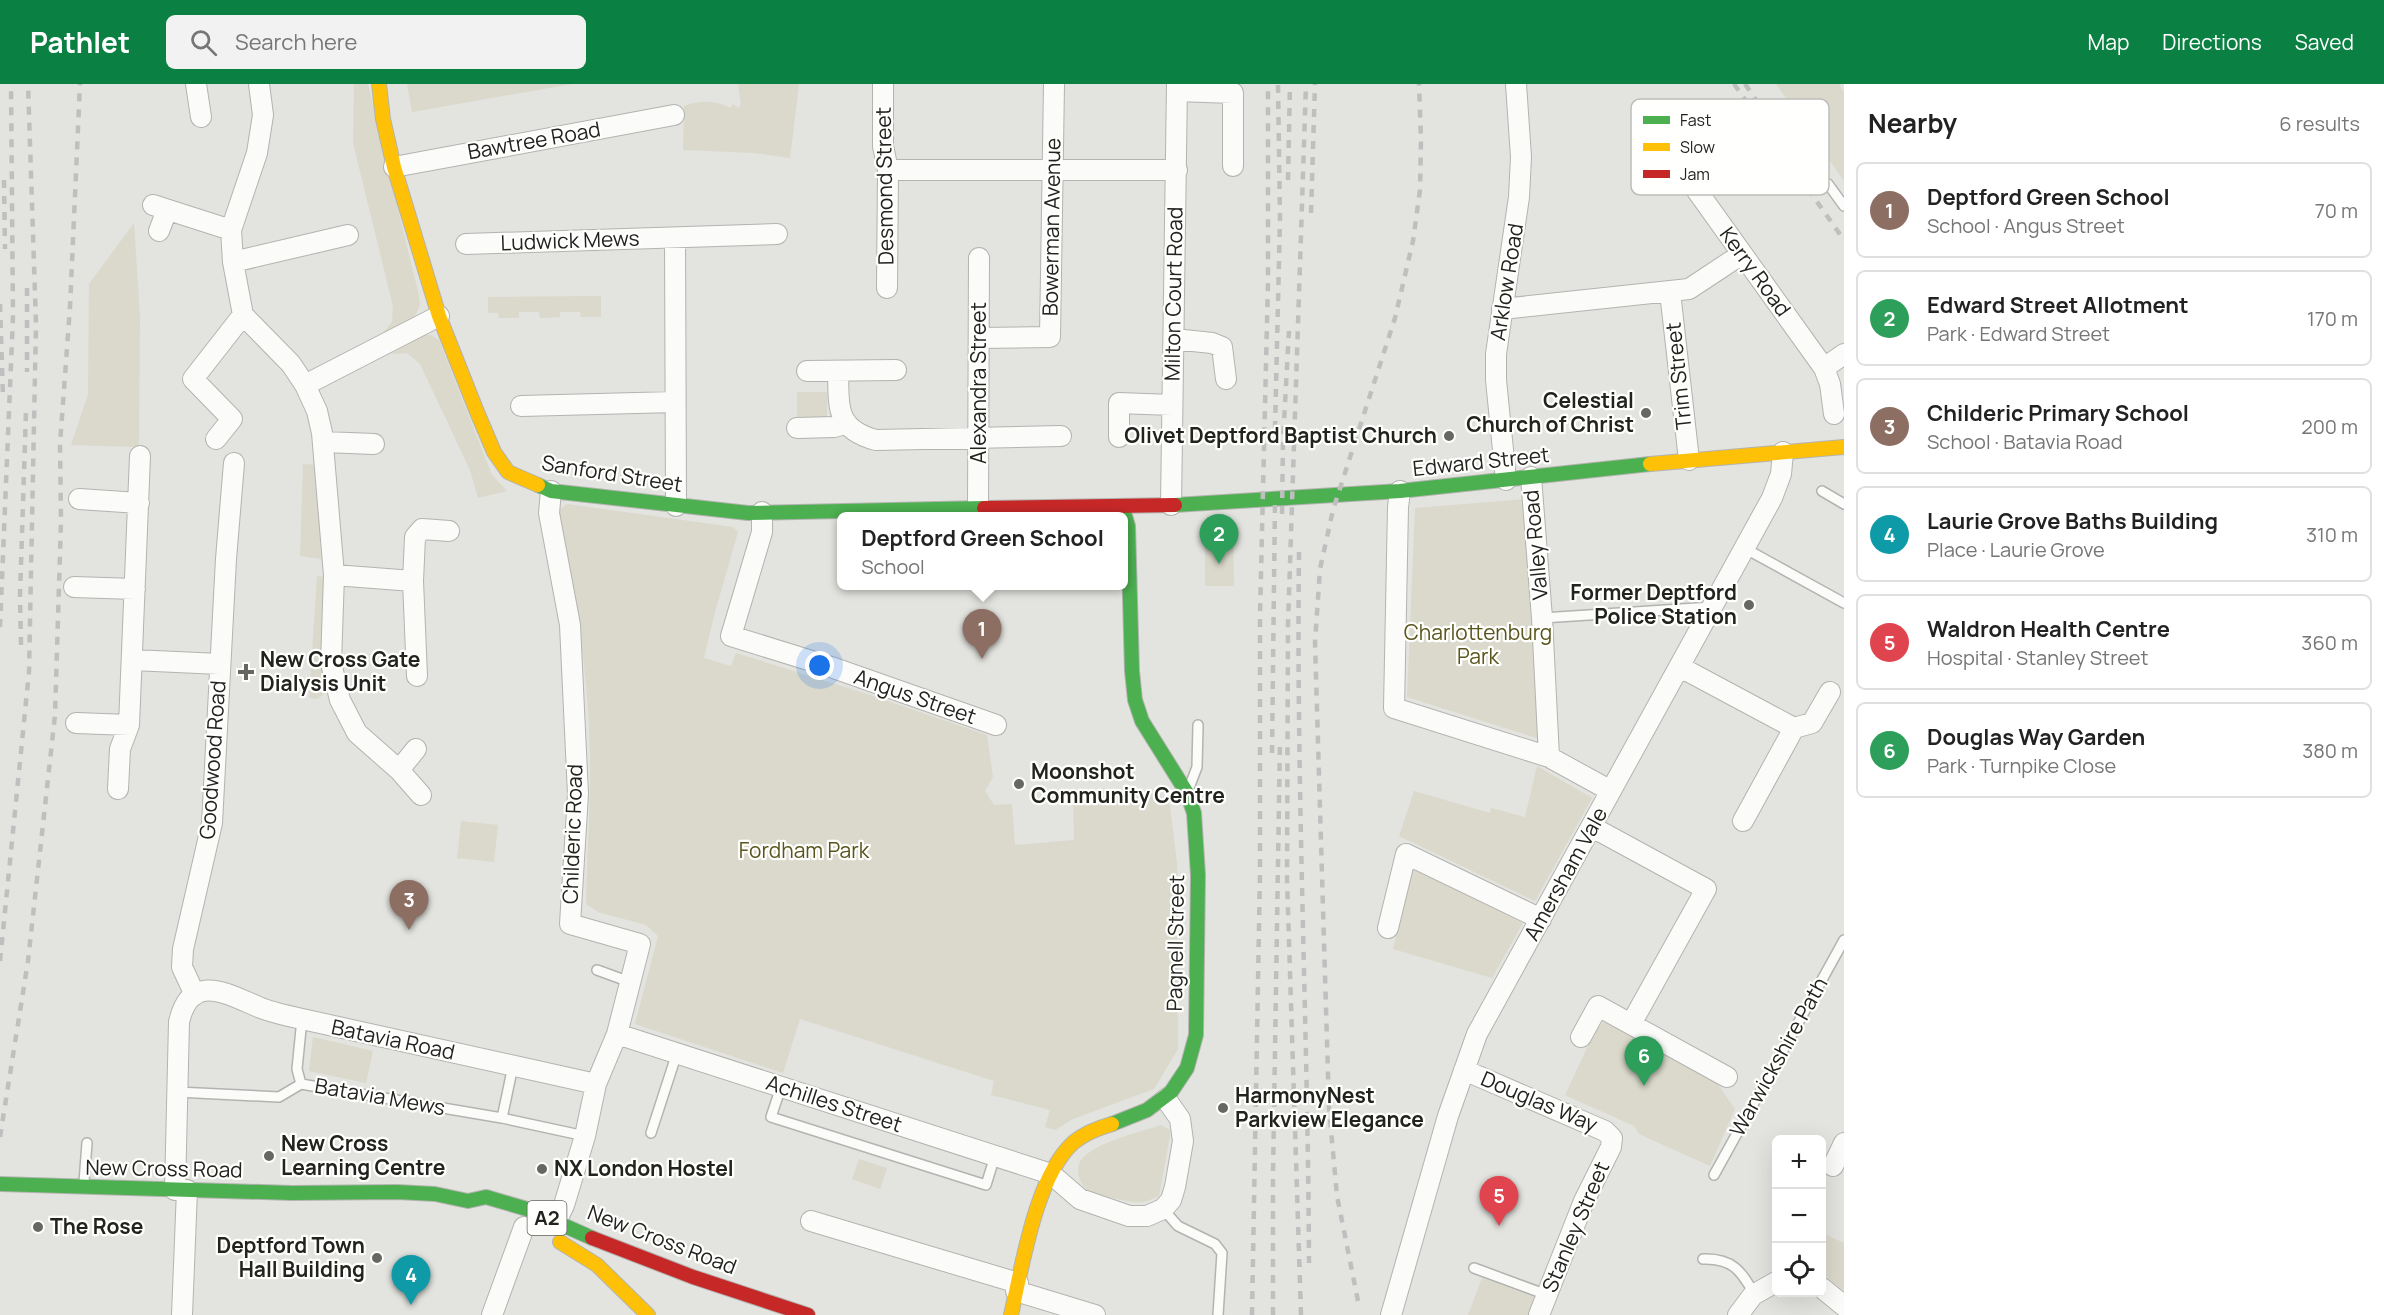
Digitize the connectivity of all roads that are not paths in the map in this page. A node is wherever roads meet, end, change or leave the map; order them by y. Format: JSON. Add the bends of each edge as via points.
{"nodes":[{"id":1,"x":196,"y":84,"type":"edge"},
{"id":2,"x":259,"y":84,"type":"edge"},
{"id":3,"x":379,"y":84,"type":"edge"},
{"id":4,"x":883,"y":84,"type":"edge"},
{"id":5,"x":1054,"y":84,"type":"edge"},
{"id":6,"x":1516,"y":84,"type":"edge"},
{"id":7,"x":1177,"y":87,"type":"edge"},
{"id":8,"x":674,"y":115,"type":"dead end"},
{"id":9,"x":201,"y":117,"type":"dead end"},
{"id":10,"x":394,"y":166,"type":"junction"},
{"id":11,"x":1233,"y":166,"type":"dead end"},
{"id":12,"x":888,"y":170,"type":"junction"},
{"id":13,"x":1053,"y":170,"type":"junction"},
{"id":14,"x":1177,"y":170,"type":"junction"},
{"id":15,"x":1829,"y":185,"type":"edge"},
{"id":16,"x":1700,"y":195,"type":"edge"},
{"id":17,"x":1844,"y":206,"type":"edge"},
{"id":18,"x":231,"y":230,"type":"junction"},
{"id":19,"x":159,"y":231,"type":"dead end"},
{"id":20,"x":777,"y":234,"type":"dead end"},
{"id":21,"x":348,"y":235,"type":"dead end"},
{"id":22,"x":675,"y":238,"type":"junction"},
{"id":23,"x":466,"y":244,"type":"dead end"},
{"id":24,"x":1742,"y":254,"type":"junction"},
{"id":25,"x":979,"y":258,"type":"dead end"},
{"id":26,"x":233,"y":262,"type":"junction"},
{"id":27,"x":887,"y":288,"type":"dead end"},
{"id":28,"x":1670,"y":292,"type":"junction"},
{"id":29,"x":1502,"y":309,"type":"junction"},
{"id":30,"x":243,"y":315,"type":"junction"},
{"id":31,"x":439,"y":316,"type":"junction"},
{"id":32,"x":980,"y":338,"type":"junction"},
{"id":33,"x":1174,"y":339,"type":"junction"},
{"id":34,"x":1844,"y":354,"type":"edge"},
{"id":35,"x":1824,"y":368,"type":"junction"},
{"id":36,"x":896,"y":370,"type":"dead end"},
{"id":37,"x":807,"y":371,"type":"dead end"},
{"id":38,"x":838,"y":371,"type":"junction"},
{"id":39,"x":1226,"y":379,"type":"dead end"},
{"id":40,"x":305,"y":385,"type":"junction"},
{"id":41,"x":675,"y":402,"type":"junction"},
{"id":42,"x":1172,"y":405,"type":"junction"},
{"id":43,"x":521,"y":406,"type":"dead end"},
{"id":44,"x":1834,"y":414,"type":"dead end"},
{"id":45,"x":845,"y":424,"type":"junction"},
{"id":46,"x":797,"y":428,"type":"dead end"},
{"id":47,"x":1061,"y":436,"type":"dead end"},
{"id":48,"x":1119,"y":437,"type":"dead end"},
{"id":49,"x":978,"y":438,"type":"junction"},
{"id":50,"x":216,"y":439,"type":"dead end"},
{"id":51,"x":324,"y":442,"type":"junction"},
{"id":52,"x":374,"y":444,"type":"dead end"},
{"id":53,"x":1844,"y":447,"type":"edge"},
{"id":54,"x":1783,"y":452,"type":"junction"},
{"id":55,"x":140,"y":456,"type":"dead end"},
{"id":56,"x":1689,"y":460,"type":"junction"},
{"id":57,"x":234,"y":464,"type":"dead end"},
{"id":58,"x":1531,"y":477,"type":"junction"},
{"id":59,"x":1506,"y":480,"type":"junction"},
{"id":60,"x":550,"y":491,"type":"junction"},
{"id":61,"x":1822,"y":491,"type":"dead end"},
{"id":62,"x":1400,"y":492,"type":"junction"},
{"id":63,"x":79,"y":499,"type":"dead end"},
{"id":64,"x":139,"y":503,"type":"junction"},
{"id":65,"x":1844,"y":504,"type":"edge"},
{"id":66,"x":1171,"y":505,"type":"junction"},
{"id":67,"x":676,"y":506,"type":"junction"},
{"id":68,"x":1122,"y":506,"type":"junction"},
{"id":69,"x":978,"y":508,"type":"junction"},
{"id":70,"x":762,"y":512,"type":"junction"},
{"id":71,"x":1124,"y":512,"type":"edge"},
{"id":72,"x":1128,"y":526,"type":"edge"},
{"id":73,"x":449,"y":531,"type":"dead end"},
{"id":74,"x":1746,"y":549,"type":"junction"},
{"id":75,"x":334,"y":575,"type":"junction"},
{"id":76,"x":414,"y":581,"type":"junction"},
{"id":77,"x":74,"y":587,"type":"dead end"},
{"id":78,"x":135,"y":589,"type":"junction"},
{"id":79,"x":1844,"y":603,"type":"edge"},
{"id":80,"x":1714,"y":607,"type":"junction"},
{"id":81,"x":1542,"y":618,"type":"junction"},
{"id":82,"x":133,"y":660,"type":"junction"},
{"id":83,"x":220,"y":664,"type":"junction"},
{"id":84,"x":1680,"y":667,"type":"junction"},
{"id":85,"x":417,"y":676,"type":"dead end"},
{"id":86,"x":1830,"y":692,"type":"dead end"},
{"id":87,"x":76,"y":723,"type":"dead end"},
{"id":88,"x":129,"y":725,"type":"junction"},
{"id":89,"x":996,"y":725,"type":"dead end"},
{"id":90,"x":1198,"y":725,"type":"dead end"},
{"id":91,"x":1794,"y":728,"type":"junction"},
{"id":92,"x":416,"y":749,"type":"dead end"},
{"id":93,"x":1549,"y":757,"type":"junction"},
{"id":94,"x":399,"y":770,"type":"junction"},
{"id":95,"x":118,"y":789,"type":"dead end"},
{"id":96,"x":1611,"y":791,"type":"junction"},
{"id":97,"x":1187,"y":793,"type":"junction"},
{"id":98,"x":421,"y":795,"type":"dead end"},
{"id":99,"x":1743,"y":821,"type":"dead end"},
{"id":100,"x":1592,"y":827,"type":"junction"},
{"id":101,"x":1541,"y":919,"type":"junction"},
{"id":102,"x":1388,"y":928,"type":"dead end"},
{"id":103,"x":1844,"y":940,"type":"edge"},
{"id":104,"x":597,"y":970,"type":"dead end"},
{"id":105,"x":630,"y":982,"type":"junction"},
{"id":106,"x":195,"y":995,"type":"junction"},
{"id":107,"x":302,"y":1019,"type":"junction"},
{"id":108,"x":1631,"y":1024,"type":"junction"},
{"id":109,"x":616,"y":1034,"type":"junction"},
{"id":110,"x":1581,"y":1036,"type":"dead end"},
{"id":111,"x":676,"y":1053,"type":"junction"},
{"id":112,"x":513,"y":1066,"type":"junction"},
{"id":113,"x":1464,"y":1070,"type":"junction"},
{"id":114,"x":1727,"y":1077,"type":"dead end"},
{"id":115,"x":301,"y":1084,"type":"junction"},
{"id":116,"x":596,"y":1084,"type":"junction"},
{"id":117,"x":781,"y":1087,"type":"junction"},
{"id":118,"x":177,"y":1092,"type":"junction"},
{"id":119,"x":1166,"y":1099,"type":"junction"},
{"id":120,"x":502,"y":1118,"type":"junction"},
{"id":121,"x":651,"y":1133,"type":"dead end"},
{"id":122,"x":585,"y":1136,"type":"junction"},
{"id":123,"x":1612,"y":1138,"type":"joint"},
{"id":124,"x":87,"y":1143,"type":"dead end"},
{"id":125,"x":1844,"y":1143,"type":"edge"},
{"id":126,"x":995,"y":1156,"type":"junction"},
{"id":127,"x":1833,"y":1166,"type":"dead end"},
{"id":128,"x":1050,"y":1174,"type":"junction"},
{"id":129,"x":1714,"y":1175,"type":"dead end"},
{"id":130,"x":0,"y":1184,"type":"edge"},
{"id":131,"x":84,"y":1188,"type":"junction"},
{"id":132,"x":181,"y":1190,"type":"junction"},
{"id":133,"x":468,"y":1201,"type":"junction"},
{"id":134,"x":1163,"y":1209,"type":"junction"},
{"id":135,"x":482,"y":1213,"type":"dead end"},
{"id":136,"x":811,"y":1221,"type":"dead end"},
{"id":137,"x":536,"y":1228,"type":"junction"},
{"id":138,"x":1703,"y":1259,"type":"dead end"},
{"id":139,"x":1474,"y":1268,"type":"dead end"},
{"id":140,"x":693,"y":1277,"type":"junction"},
{"id":141,"x":665,"y":1281,"type":"dead end"},
{"id":142,"x":1772,"y":1284,"type":"edge"},
{"id":143,"x":1017,"y":1287,"type":"junction"},
{"id":144,"x":1826,"y":1292,"type":"edge"},
{"id":145,"x":1755,"y":1294,"type":"junction"},
{"id":146,"x":1547,"y":1295,"type":"junction"},
{"id":147,"x":654,"y":1298,"type":"dead end"},
{"id":148,"x":1844,"y":1306,"type":"edge"},
{"id":149,"x":182,"y":1315,"type":"edge"},
{"id":150,"x":492,"y":1315,"type":"edge"},
{"id":151,"x":648,"y":1315,"type":"edge"},
{"id":152,"x":655,"y":1315,"type":"edge"},
{"id":153,"x":808,"y":1315,"type":"edge"},
{"id":154,"x":1011,"y":1315,"type":"edge"},
{"id":155,"x":1095,"y":1315,"type":"edge"},
{"id":156,"x":1218,"y":1315,"type":"edge"},
{"id":157,"x":1391,"y":1315,"type":"edge"},
{"id":158,"x":1539,"y":1315,"type":"edge"},
{"id":159,"x":1738,"y":1315,"type":"edge"}],
"edges":[{"from":1,"to":9,"type":"street"},
{"from":2,"to":18,"type":"street","via":[[263,115],[256,153]]},
{"from":3,"to":10,"type":"main road","name":"Sanford Street"},
{"from":4,"to":12,"type":"street","name":"Desmond Street","via":[[883,146]]},
{"from":5,"to":13,"type":"street","name":"Bowerman Avenue"},
{"from":6,"to":29,"type":"street","name":"Arklow Road","via":[[1521,157],[1519,197]]},
{"from":7,"to":11,"type":"street","via":[[1233,93]]},
{"from":7,"to":14,"type":"street","name":"Milton Court Road"},
{"from":8,"to":10,"type":"street","name":"Bawtree Road"},
{"from":10,"to":31,"type":"main road","name":"Sanford Street"},
{"from":12,"to":13,"type":"street"},
{"from":12,"to":27,"type":"street","name":"Desmond Street"},
{"from":13,"to":14,"type":"street"},
{"from":13,"to":32,"type":"street","name":"Bowerman Avenue","via":[[1050,337]]},
{"from":14,"to":33,"type":"street","name":"Milton Court Road"},
{"from":15,"to":17,"type":"lane"},
{"from":16,"to":24,"type":"street","name":"Kerry Road"},
{"from":18,"to":19,"type":"street","via":[[160,207]]},
{"from":18,"to":26,"type":"street"},
{"from":20,"to":22,"type":"street","name":"Ludwick Mews"},
{"from":21,"to":26,"type":"street"},
{"from":22,"to":23,"type":"street","name":"Ludwick Mews"},
{"from":22,"to":41,"type":"street"},
{"from":24,"to":28,"type":"street","name":"Trim Street","via":[[1701,283]]},
{"from":24,"to":35,"type":"street","name":"Kerry Road"},
{"from":25,"to":32,"type":"street","name":"Alexandra Street"},
{"from":26,"to":30,"type":"street"},
{"from":28,"to":29,"type":"street","name":"Trim Street"},
{"from":28,"to":56,"type":"street","name":"Trim Street"},
{"from":29,"to":59,"type":"street","name":"Arklow Road","via":[[1496,380]]},
{"from":30,"to":40,"type":"street","via":[[291,364]]},
{"from":30,"to":50,"type":"street","via":[[193,379],[232,419]]},
{"from":31,"to":40,"type":"street"},
{"from":31,"to":60,"type":"main road","name":"Sanford Street","via":[[494,452],[508,472]]},
{"from":32,"to":49,"type":"street","name":"Alexandra Street"},
{"from":33,"to":39,"type":"street","via":[[1222,347]]},
{"from":33,"to":42,"type":"street","name":"Milton Court Road"},
{"from":34,"to":35,"type":"street"},
{"from":35,"to":44,"type":"street","name":"Kerry Road"},
{"from":36,"to":38,"type":"street"},
{"from":37,"to":38,"type":"street"},
{"from":38,"to":45,"type":"street","via":[[839,409]]},
{"from":40,"to":51,"type":"street"},
{"from":41,"to":43,"type":"street"},
{"from":41,"to":67,"type":"street"},
{"from":42,"to":48,"type":"street","via":[[1119,403]]},
{"from":42,"to":66,"type":"street","name":"Milton Court Road"},
{"from":45,"to":46,"type":"street"},
{"from":45,"to":49,"type":"street","via":[[859,435],[876,440]]},
{"from":47,"to":49,"type":"street"},
{"from":49,"to":69,"type":"street","name":"Alexandra Street"},
{"from":51,"to":52,"type":"street"},
{"from":51,"to":75,"type":"street"},
{"from":53,"to":54,"type":"main road","name":"Edward Street"},
{"from":54,"to":56,"type":"main road","name":"Edward Street"},
{"from":54,"to":74,"type":"street","name":"Amersham Vale","via":[[1776,490]]},
{"from":55,"to":64,"type":"street"},
{"from":56,"to":58,"type":"main road","name":"Edward Street"},
{"from":57,"to":83,"type":"street","name":"Goodwood Road"},
{"from":58,"to":59,"type":"main road","name":"Edward Street"},
{"from":58,"to":81,"type":"street","name":"Valley Road"},
{"from":59,"to":62,"type":"main road","name":"Edward Street"},
{"from":60,"to":67,"type":"main road","name":"Sanford Street"},
{"from":60,"to":105,"type":"street","name":"Childeric Road","via":[[549,513],[570,625],[578,794],[570,924],[640,944]]},
{"from":61,"to":65,"type":"lane"},
{"from":62,"to":66,"type":"main road","name":"Edward Street"},
{"from":62,"to":93,"type":"street","via":[[1394,708]]},
{"from":63,"to":64,"type":"street"},
{"from":64,"to":78,"type":"street"},
{"from":66,"to":68,"type":"main road","name":"Edward Street"},
{"from":67,"to":70,"type":"main road","name":"Sanford Street"},
{"from":68,"to":69,"type":"main road","name":"Sanford Street"},
{"from":68,"to":71,"type":"main road","name":"Pagnell Street"},
{"from":69,"to":70,"type":"main road","name":"Sanford Street"},
{"from":70,"to":89,"type":"street","name":"Angus Street","via":[[762,532],[731,636]]},
{"from":72,"to":97,"type":"main road","name":"Pagnell Street","via":[[1135,700],[1142,721]]},
{"from":73,"to":76,"type":"street","via":[[422,529],[415,537]]},
{"from":74,"to":79,"type":"lane"},
{"from":74,"to":80,"type":"street","name":"Amersham Vale"},
{"from":75,"to":76,"type":"street"},
{"from":75,"to":94,"type":"street","via":[[331,663],[340,700],[357,733]]},
{"from":76,"to":85,"type":"street"},
{"from":77,"to":78,"type":"street"},
{"from":78,"to":82,"type":"street"},
{"from":80,"to":81,"type":"lane"},
{"from":80,"to":84,"type":"street","name":"Amersham Vale"},
{"from":81,"to":93,"type":"street","name":"Valley Road"},
{"from":82,"to":83,"type":"street"},
{"from":82,"to":88,"type":"street"},
{"from":83,"to":106,"type":"street","name":"Goodwood Road","via":[[212,823],[183,949],[182,967]]},
{"from":84,"to":91,"type":"street"},
{"from":84,"to":96,"type":"street","name":"Amersham Vale"},
{"from":86,"to":91,"type":"street","via":[[1812,723]]},
{"from":87,"to":88,"type":"street"},
{"from":88,"to":95,"type":"street","via":[[120,749]]},
{"from":90,"to":97,"type":"lane","via":[[1197,767]]},
{"from":91,"to":99,"type":"street"},
{"from":92,"to":94,"type":"street"},
{"from":93,"to":96,"type":"street"},
{"from":94,"to":98,"type":"street"},
{"from":96,"to":100,"type":"street","name":"Amersham Vale"},
{"from":97,"to":119,"type":"main road","name":"Pagnell Street","via":[[1197,839],[1196,1035],[1188,1067]]},
{"from":100,"to":101,"type":"street","name":"Amersham Vale"},
{"from":100,"to":108,"type":"street","via":[[1706,889]]},
{"from":101,"to":102,"type":"street","via":[[1406,854]]},
{"from":101,"to":113,"type":"street","name":"Amersham Vale","via":[[1477,1034]]},
{"from":103,"to":129,"type":"lane","name":"Warwickshire Path"},
{"from":104,"to":105,"type":"lane"},
{"from":105,"to":109,"type":"street","name":"Childeric Road"},
{"from":106,"to":107,"type":"street","name":"Batavia Road","via":[[220,990],[264,1009]]},
{"from":106,"to":118,"type":"street","via":[[186,1003],[179,1022]]},
{"from":107,"to":112,"type":"street","name":"Batavia Road"},
{"from":107,"to":115,"type":"lane","via":[[297,1069]]},
{"from":108,"to":110,"type":"street","via":[[1598,1006]]},
{"from":108,"to":114,"type":"street"},
{"from":109,"to":111,"type":"street","name":"Achilles Street"},
{"from":109,"to":116,"type":"street","name":"Childeric Road"},
{"from":111,"to":117,"type":"street","name":"Achilles Street"},
{"from":111,"to":121,"type":"lane"},
{"from":112,"to":116,"type":"street","name":"Batavia Road"},
{"from":112,"to":120,"type":"lane"},
{"from":113,"to":123,"type":"street","name":"Douglas Way","via":[[1605,1131]]},
{"from":113,"to":157,"type":"street","name":"Amersham Vale"},
{"from":115,"to":118,"type":"lane","name":"Batavia Mews","via":[[279,1097]]},
{"from":115,"to":120,"type":"lane","name":"Batavia Mews"},
{"from":116,"to":122,"type":"street","name":"Childeric Road"},
{"from":117,"to":126,"type":"street","name":"Achilles Street"},
{"from":117,"to":126,"type":"lane","via":[[771,1117],[854,1144],[986,1185]]},
{"from":118,"to":132,"type":"street"},
{"from":119,"to":128,"type":"main road","name":"Pagnell Street","via":[[1078,1138]]},
{"from":119,"to":134,"type":"street","via":[[1180,1119],[1183,1141],[1175,1187]]},
{"from":120,"to":122,"type":"lane","name":"Batavia Mews"},
{"from":122,"to":137,"type":"street","name":"Childeric Road","via":[[564,1205]]},
{"from":123,"to":146,"type":"street","name":"Stanley Street"},
{"from":124,"to":131,"type":"lane"},
{"from":125,"to":127,"type":"street"},
{"from":126,"to":128,"type":"street","name":"Achilles Street"},
{"from":128,"to":134,"type":"street","via":[[1080,1199],[1129,1216],[1147,1216]]},
{"from":128,"to":143,"type":"main road","name":"Pagnell Street"},
{"from":130,"to":131,"type":"main road","name":"New Cross Road","number":"A2"},
{"from":131,"to":132,"type":"main road","name":"New Cross Road","number":"A2"},
{"from":132,"to":133,"type":"main road","name":"New Cross Road","number":"A2","via":[[406,1192]]},
{"from":132,"to":149,"type":"street"},
{"from":133,"to":135,"type":"main road","number":"A2"},
{"from":133,"to":137,"type":"main road","name":"New Cross Road","number":"A2","via":[[486,1197],[506,1202]]},
{"from":134,"to":156,"type":"lane","via":[[1178,1226],[1215,1244],[1222,1253]]},
{"from":136,"to":143,"type":"street"},
{"from":137,"to":140,"type":"main road","name":"New Cross Road","number":"A2","via":[[623,1251]]},
{"from":137,"to":150,"type":"street","name":"Childeric Road"},
{"from":137,"to":151,"type":"main road","number":"A2","via":[[594,1263]]},
{"from":138,"to":145,"type":"lane","via":[[1720,1259],[1741,1272]]},
{"from":139,"to":146,"type":"lane"},
{"from":140,"to":141,"type":"main road","number":"A2"},
{"from":140,"to":153,"type":"main road","name":"New Cross Road","number":"A2"},
{"from":142,"to":145,"type":"street"},
{"from":143,"to":154,"type":"main road","name":"Pagnell Street"},
{"from":143,"to":155,"type":"street"},
{"from":144,"to":148,"type":"street"},
{"from":145,"to":159,"type":"street"},
{"from":146,"to":158,"type":"street","name":"Stanley Street"},
{"from":147,"to":152,"type":"main road"}]}
